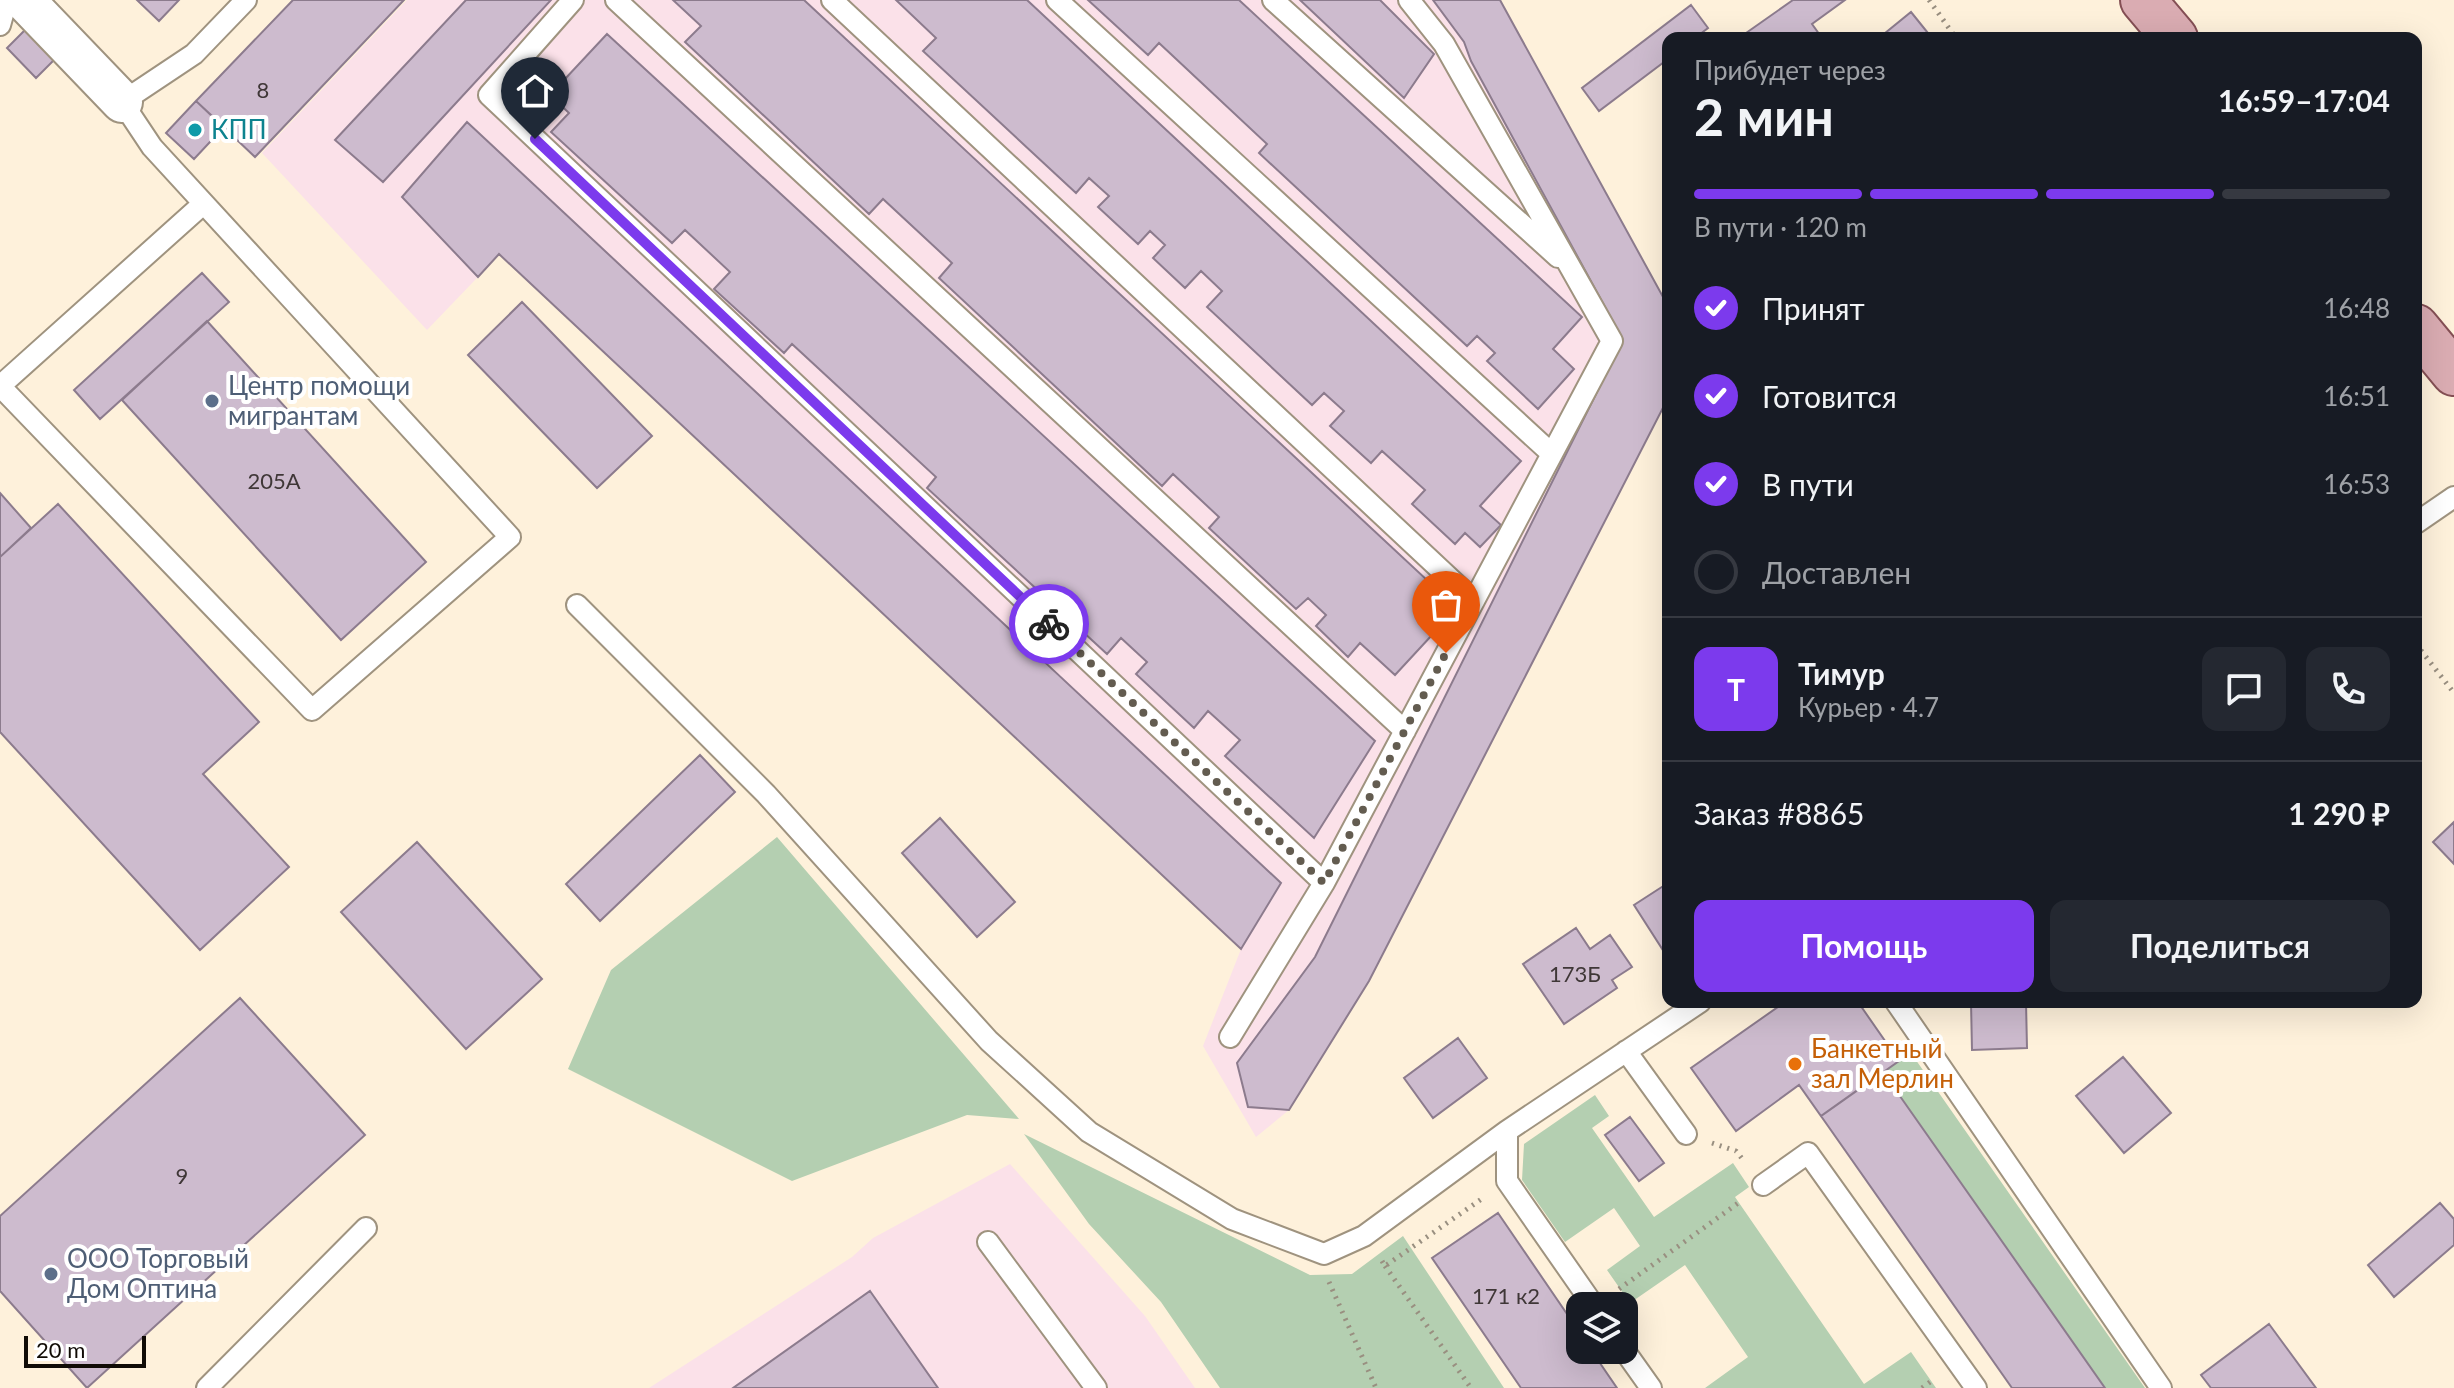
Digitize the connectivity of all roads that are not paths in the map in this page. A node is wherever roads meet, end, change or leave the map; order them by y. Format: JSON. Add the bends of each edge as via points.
{"nodes":[{"id":1,"x":7,"y":0,"type":"edge"},
{"id":2,"x":24,"y":0,"type":"edge"},
{"id":3,"x":246,"y":0,"type":"edge"},
{"id":4,"x":573,"y":0,"type":"edge"},
{"id":5,"x":616,"y":0,"type":"edge"},
{"id":6,"x":832,"y":0,"type":"edge"},
{"id":7,"x":1057,"y":0,"type":"edge"},
{"id":8,"x":1273,"y":0,"type":"edge"},
{"id":9,"x":1409,"y":0,"type":"edge"},
{"id":10,"x":2143,"y":0,"type":"edge"},
{"id":11,"x":0,"y":25,"type":"edge"},
{"id":12,"x":2170,"y":32,"type":"edge"},
{"id":13,"x":122,"y":102,"type":"junction"},
{"id":14,"x":203,"y":204,"type":"junction"},
{"id":15,"x":1572,"y":270,"type":"junction"},
{"id":16,"x":2422,"y":334,"type":"edge"},
{"id":17,"x":2454,"y":373,"type":"edge"},
{"id":18,"x":1552,"y":454,"type":"junction"},
{"id":19,"x":2454,"y":497,"type":"edge"},
{"id":20,"x":2422,"y":519,"type":"edge"},
{"id":21,"x":1474,"y":601,"type":"junction"},
{"id":22,"x":577,"y":605,"type":"dead end"},
{"id":23,"x":1405,"y":731,"type":"junction"},
{"id":24,"x":1324,"y":883,"type":"junction"},
{"id":25,"x":1691,"y":1008,"type":"edge"},
{"id":26,"x":1900,"y":1008,"type":"edge"},
{"id":27,"x":1230,"y":1037,"type":"dead end"},
{"id":28,"x":1626,"y":1051,"type":"junction"},
{"id":29,"x":1507,"y":1131,"type":"junction"},
{"id":30,"x":1686,"y":1134,"type":"road end"},
{"id":31,"x":1763,"y":1185,"type":"road end"},
{"id":32,"x":366,"y":1228,"type":"dead end"},
{"id":33,"x":988,"y":1242,"type":"dead end"},
{"id":34,"x":1594,"y":1292,"type":"edge"},
{"id":35,"x":1634,"y":1364,"type":"edge"},
{"id":36,"x":207,"y":1388,"type":"edge"},
{"id":37,"x":1096,"y":1388,"type":"edge"},
{"id":38,"x":1651,"y":1388,"type":"edge"},
{"id":39,"x":1976,"y":1388,"type":"edge"},
{"id":40,"x":2161,"y":1388,"type":"edge"}],
"edges":[{"from":1,"to":11,"type":"lane"},
{"from":2,"to":13,"type":"street"},
{"from":3,"to":13,"type":"lane","via":[[194,54]]},
{"from":4,"to":24,"type":"lane","via":[[489,95]]},
{"from":5,"to":23,"type":"lane"},
{"from":6,"to":21,"type":"lane"},
{"from":7,"to":18,"type":"lane"},
{"from":8,"to":15,"type":"lane"},
{"from":9,"to":15,"type":"lane","via":[[1444,44]]},
{"from":10,"to":12,"type":"main road"},
{"from":13,"to":14,"type":"lane","via":[[152,147]]},
{"from":14,"to":14,"type":"lane","via":[[510,537],[312,710],[0,386]]},
{"from":15,"to":18,"type":"lane","via":[[1612,341]]},
{"from":16,"to":17,"type":"main road"},
{"from":18,"to":21,"type":"lane"},
{"from":19,"to":20,"type":"lane"},
{"from":21,"to":23,"type":"lane"},
{"from":22,"to":29,"type":"lane","via":[[766,794],[989,1041],[1089,1132],[1232,1219],[1324,1254],[1364,1236]]},
{"from":23,"to":24,"type":"lane"},
{"from":24,"to":27,"type":"lane"},
{"from":25,"to":28,"type":"lane"},
{"from":26,"to":40,"type":"lane"},
{"from":28,"to":29,"type":"lane"},
{"from":28,"to":30,"type":"lane"},
{"from":29,"to":34,"type":"lane","via":[[1507,1181]]},
{"from":31,"to":39,"type":"lane","via":[[1808,1153]]},
{"from":32,"to":36,"type":"lane"},
{"from":33,"to":37,"type":"lane"},
{"from":35,"to":38,"type":"lane"}]}
